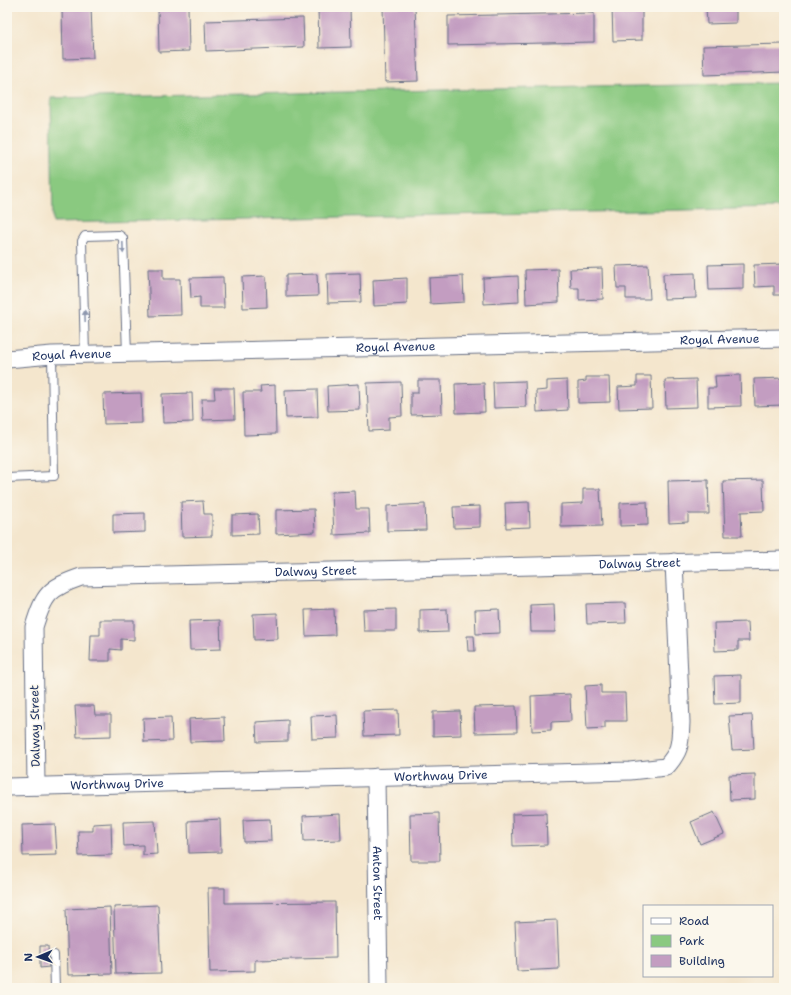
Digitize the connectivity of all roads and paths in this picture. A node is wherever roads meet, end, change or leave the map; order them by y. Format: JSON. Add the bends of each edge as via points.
{"nodes":[{"id":1,"x":784,"y":338,"type":"edge"},
{"id":2,"x":127,"y":354,"type":"junction"},
{"id":3,"x":52,"y":355,"type":"junction"},
{"id":4,"x":85,"y":355,"type":"junction"},
{"id":5,"x":7,"y":359,"type":"edge"},
{"id":6,"x":7,"y":478,"type":"edge"},
{"id":7,"x":784,"y":560,"type":"edge"},
{"id":8,"x":674,"y":562,"type":"junction"},
{"id":9,"x":376,"y":778,"type":"junction"},
{"id":10,"x":36,"y":786,"type":"junction"},
{"id":11,"x":7,"y":787,"type":"edge"},
{"id":12,"x":54,"y":955,"type":"dead end"},
{"id":13,"x":55,"y":988,"type":"edge"},
{"id":14,"x":380,"y":988,"type":"edge"}],
"edges":[{"from":1,"to":2,"type":"street","name":"Royal Avenue"},
{"from":2,"to":4,"type":"street","name":"Royal Avenue"},
{"from":4,"to":2,"type":"lane","one_way":true,"via":[[82,241],[85,236],[119,235],[123,238]]},
{"from":3,"to":4,"type":"street","name":"Royal Avenue"},
{"from":3,"to":5,"type":"street","name":"Royal Avenue"},
{"from":3,"to":6,"type":"lane","via":[[54,476]]},
{"from":7,"to":8,"type":"street","name":"Dalway Street"},
{"from":8,"to":9,"type":"street","name":"Worthway Drive","via":[[681,722],[680,745],[675,757],[666,767],[630,771]]},
{"from":8,"to":10,"type":"street","name":"Dalway Street","via":[[81,577],[50,592],[40,608],[34,627]]},
{"from":9,"to":10,"type":"street","name":"Worthway Drive"},
{"from":9,"to":14,"type":"street","name":"Anton Street"},
{"from":10,"to":11,"type":"street","name":"Worthway Drive"},
{"from":12,"to":13,"type":"lane"}]}
